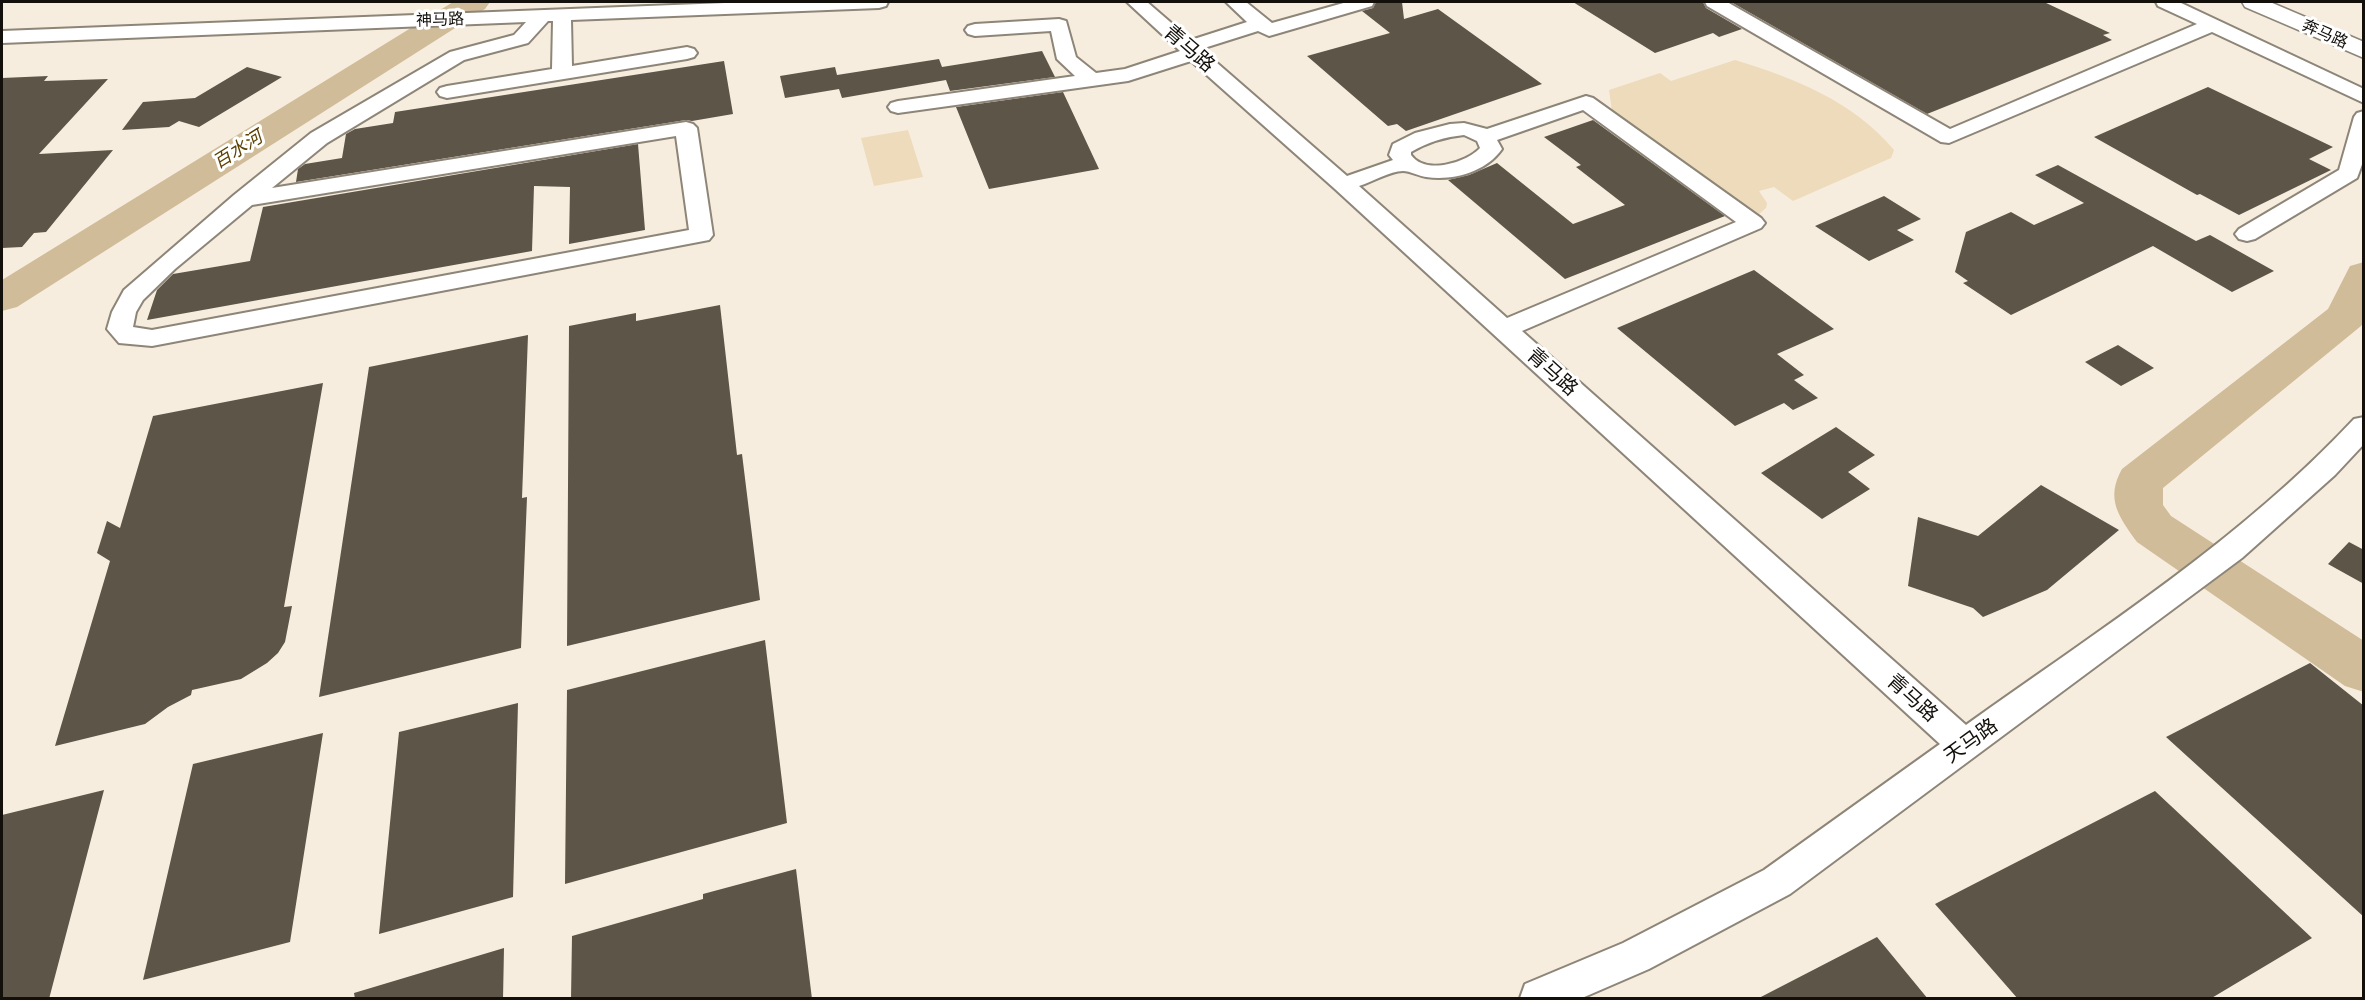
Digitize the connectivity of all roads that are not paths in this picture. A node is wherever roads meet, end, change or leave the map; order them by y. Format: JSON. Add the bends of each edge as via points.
{"nodes":[{"id":1,"x":879,"y":2,"type":"edge"},
{"id":2,"x":1136,"y":2,"type":"edge"},
{"id":3,"x":1235,"y":2,"type":"edge"},
{"id":4,"x":1365,"y":2,"type":"edge"},
{"id":5,"x":1714,"y":2,"type":"edge"},
{"id":6,"x":2165,"y":2,"type":"edge"},
{"id":7,"x":2253,"y":2,"type":"edge"},
{"id":8,"x":2294,"y":2,"type":"edge"},
{"id":9,"x":552,"y":16,"type":"junction"},
{"id":10,"x":1261,"y":24,"type":"junction"},
{"id":11,"x":2214,"y":24,"type":"junction"},
{"id":12,"x":975,"y":30,"type":"dead end"},
{"id":13,"x":2364,"y":32,"type":"edge"},
{"id":14,"x":2,"y":38,"type":"edge"},
{"id":15,"x":1191,"y":50,"type":"junction"},
{"id":16,"x":2364,"y":51,"type":"edge"},
{"id":17,"x":687,"y":53,"type":"dead end"},
{"id":18,"x":562,"y":73,"type":"junction"},
{"id":19,"x":1091,"y":80,"type":"junction"},
{"id":20,"x":447,"y":92,"type":"dead end"},
{"id":21,"x":2364,"y":98,"type":"edge"},
{"id":22,"x":898,"y":107,"type":"dead end"},
{"id":23,"x":2364,"y":117,"type":"edge"},
{"id":24,"x":1485,"y":137,"type":"junction"},
{"id":25,"x":1406,"y":164,"type":"junction"},
{"id":26,"x":1343,"y":184,"type":"junction"},
{"id":27,"x":242,"y":200,"type":"junction"},
{"id":28,"x":2247,"y":234,"type":"dead end"},
{"id":29,"x":1504,"y":330,"type":"junction"},
{"id":30,"x":2364,"y":426,"type":"edge"},
{"id":31,"x":1965,"y":745,"type":"junction"},
{"id":32,"x":1539,"y":999,"type":"edge"}],
"edges":[{"from":1,"to":9,"type":"street","name":"神马路"},
{"from":2,"to":15,"type":"street","name":"青马路"},
{"from":3,"to":10,"type":"street"},
{"from":4,"to":10,"type":"street","via":[[1269,30]]},
{"from":5,"to":11,"type":"street","via":[[1949,137]]},
{"from":6,"to":11,"type":"street"},
{"from":7,"to":16,"type":"main road","name":"奔马路"},
{"from":8,"to":13,"type":"main road","name":"奔马路"},
{"from":9,"to":14,"type":"street","name":"神马路"},
{"from":9,"to":18,"type":"street"},
{"from":9,"to":27,"type":"street","via":[[521,39],[457,56],[319,138]]},
{"from":10,"to":15,"type":"street"},
{"from":11,"to":21,"type":"street"},
{"from":12,"to":19,"type":"street","via":[[1059,25],[1067,59]]},
{"from":15,"to":19,"type":"street","via":[[1128,75]]},
{"from":15,"to":26,"type":"street","name":"青马路"},
{"from":17,"to":18,"type":"street"},
{"from":18,"to":20,"type":"street"},
{"from":19,"to":22,"type":"street"},
{"from":23,"to":28,"type":"street","via":[[2349,172]]},
{"from":24,"to":25,"type":"street","via":[[1491,149],[1486,157],[1467,166],[1423,170]]},
{"from":24,"to":25,"type":"street","via":[[1470,130],[1434,132],[1401,149]]},
{"from":24,"to":29,"type":"street","via":[[1586,102],[1752,223]]},
{"from":25,"to":26,"type":"street"},
{"from":26,"to":29,"type":"street","name":"青马路"},
{"from":27,"to":27,"type":"street","via":[[133,296],[120,328],[128,337],[152,338],[700,235],[686,128]]},
{"from":29,"to":31,"type":"street","name":"青马路"},
{"from":30,"to":31,"type":"street","name":"天马路","via":[[2325,468],[2232,550]]},
{"from":31,"to":32,"type":"street","name":"天马路","via":[[1777,882],[1636,956]]}]}
